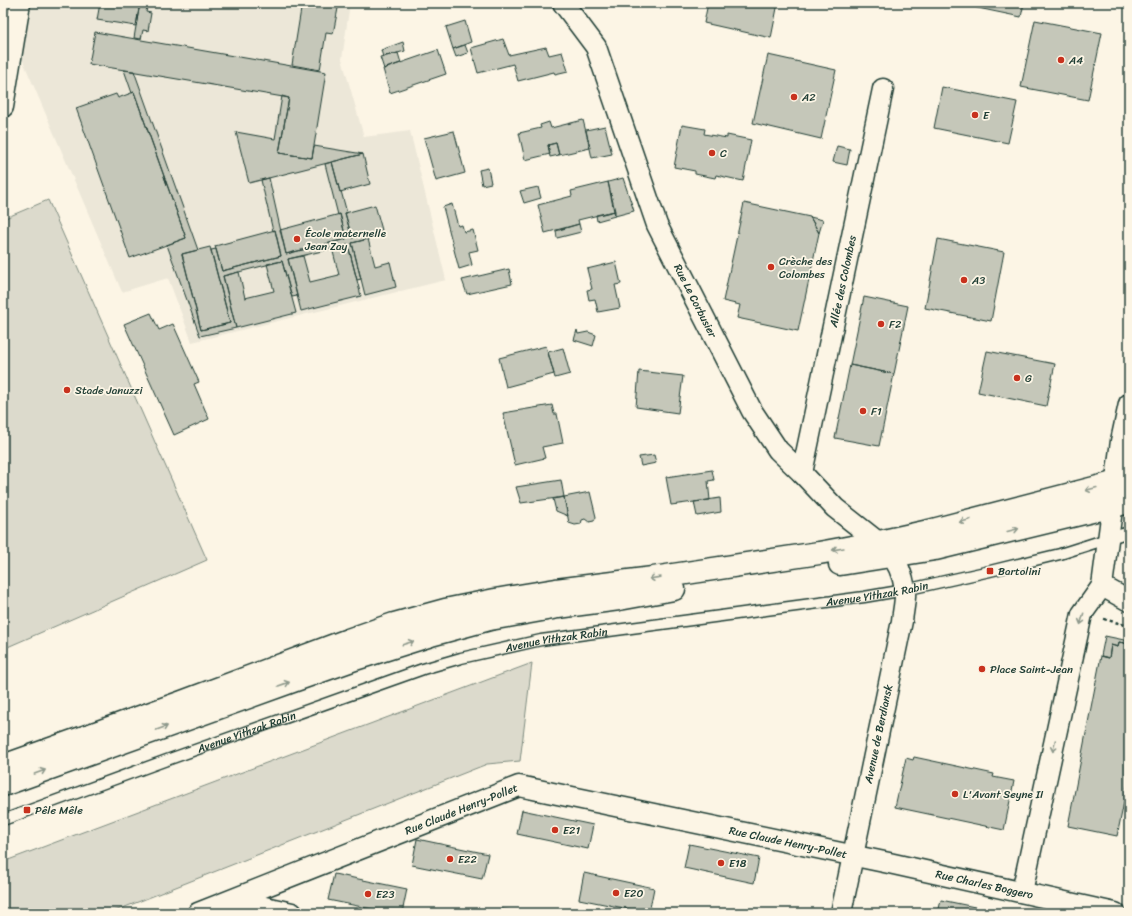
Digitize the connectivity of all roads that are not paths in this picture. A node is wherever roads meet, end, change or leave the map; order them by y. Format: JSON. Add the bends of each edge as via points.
{"nodes":[{"id":1,"x":20,"y":3,"type":"edge"},
{"id":2,"x":563,"y":3,"type":"edge"},
{"id":3,"x":883,"y":89,"type":"dead end"},
{"id":4,"x":3,"y":107,"type":"edge"},
{"id":5,"x":1129,"y":404,"type":"edge"},
{"id":6,"x":802,"y":473,"type":"junction"},
{"id":7,"x":1122,"y":481,"type":"edge"},
{"id":8,"x":1121,"y":504,"type":"edge"},
{"id":9,"x":1129,"y":532,"type":"edge"},
{"id":10,"x":1108,"y":540,"type":"junction"},
{"id":11,"x":886,"y":549,"type":"junction"},
{"id":12,"x":1102,"y":586,"type":"junction"},
{"id":13,"x":905,"y":590,"type":"junction"},
{"id":14,"x":1129,"y":601,"type":"edge"},
{"id":15,"x":3,"y":766,"type":"edge"},
{"id":16,"x":3,"y":786,"type":"edge"},
{"id":17,"x":3,"y":820,"type":"edge"},
{"id":18,"x":853,"y":856,"type":"junction"},
{"id":19,"x":1022,"y":892,"type":"junction"},
{"id":20,"x":233,"y":900,"type":"junction"},
{"id":21,"x":198,"y":913,"type":"edge"},
{"id":22,"x":292,"y":913,"type":"edge"},
{"id":23,"x":842,"y":913,"type":"edge"},
{"id":24,"x":1115,"y":913,"type":"edge"}],
"edges":[{"from":1,"to":4,"type":"street"},
{"from":2,"to":6,"type":"street","name":"Rue Le Corbusier","via":[[596,47],[657,225],[752,411],[778,450]]},
{"from":3,"to":6,"type":"street","name":"Allée des Colombes"},
{"from":5,"to":7,"type":"street","via":[[1121,441]]},
{"from":6,"to":11,"type":"street","name":"Rue Le Corbusier","via":[[835,508]]},
{"from":7,"to":8,"type":"street"},
{"from":7,"to":11,"type":"main road","one_way":true,"via":[[929,531]]},
{"from":8,"to":10,"type":"street"},
{"from":11,"to":8,"type":"main road","one_way":true,"via":[[935,549]]},
{"from":9,"to":10,"type":"lane","name":"Avenue Yithzak Rabin"},
{"from":10,"to":12,"type":"street"},
{"from":10,"to":13,"type":"lane","name":"Avenue Yithzak Rabin"},
{"from":11,"to":13,"type":"street","name":"Avenue de Berdiansk","via":[[900,573]]},
{"from":11,"to":15,"type":"main road","one_way":true,"via":[[819,553],[556,590],[445,610],[348,640]]},
{"from":16,"to":11,"type":"main road","one_way":true,"via":[[356,659],[490,619],[619,599]]},
{"from":12,"to":14,"type":"street"},
{"from":12,"to":19,"type":"street","one_way":true,"via":[[1082,614]]},
{"from":13,"to":17,"type":"lane","name":"Avenue Yithzak Rabin","via":[[541,640],[461,658],[178,755]]},
{"from":13,"to":18,"type":"street","name":"Avenue de Berdiansk","via":[[902,621]]},
{"from":18,"to":19,"type":"street","name":"Rue Charles Boggero"},
{"from":18,"to":20,"type":"street","name":"Rue Claude Henry-Pollet","via":[[519,786]]},
{"from":18,"to":23,"type":"street","name":"Avenue de Berdiansk"},
{"from":19,"to":24,"type":"street","name":"Rue Charles Boggero"},
{"from":20,"to":21,"type":"street","name":"Rue Claude Henry-Pollet"},
{"from":20,"to":22,"type":"street"}]}
